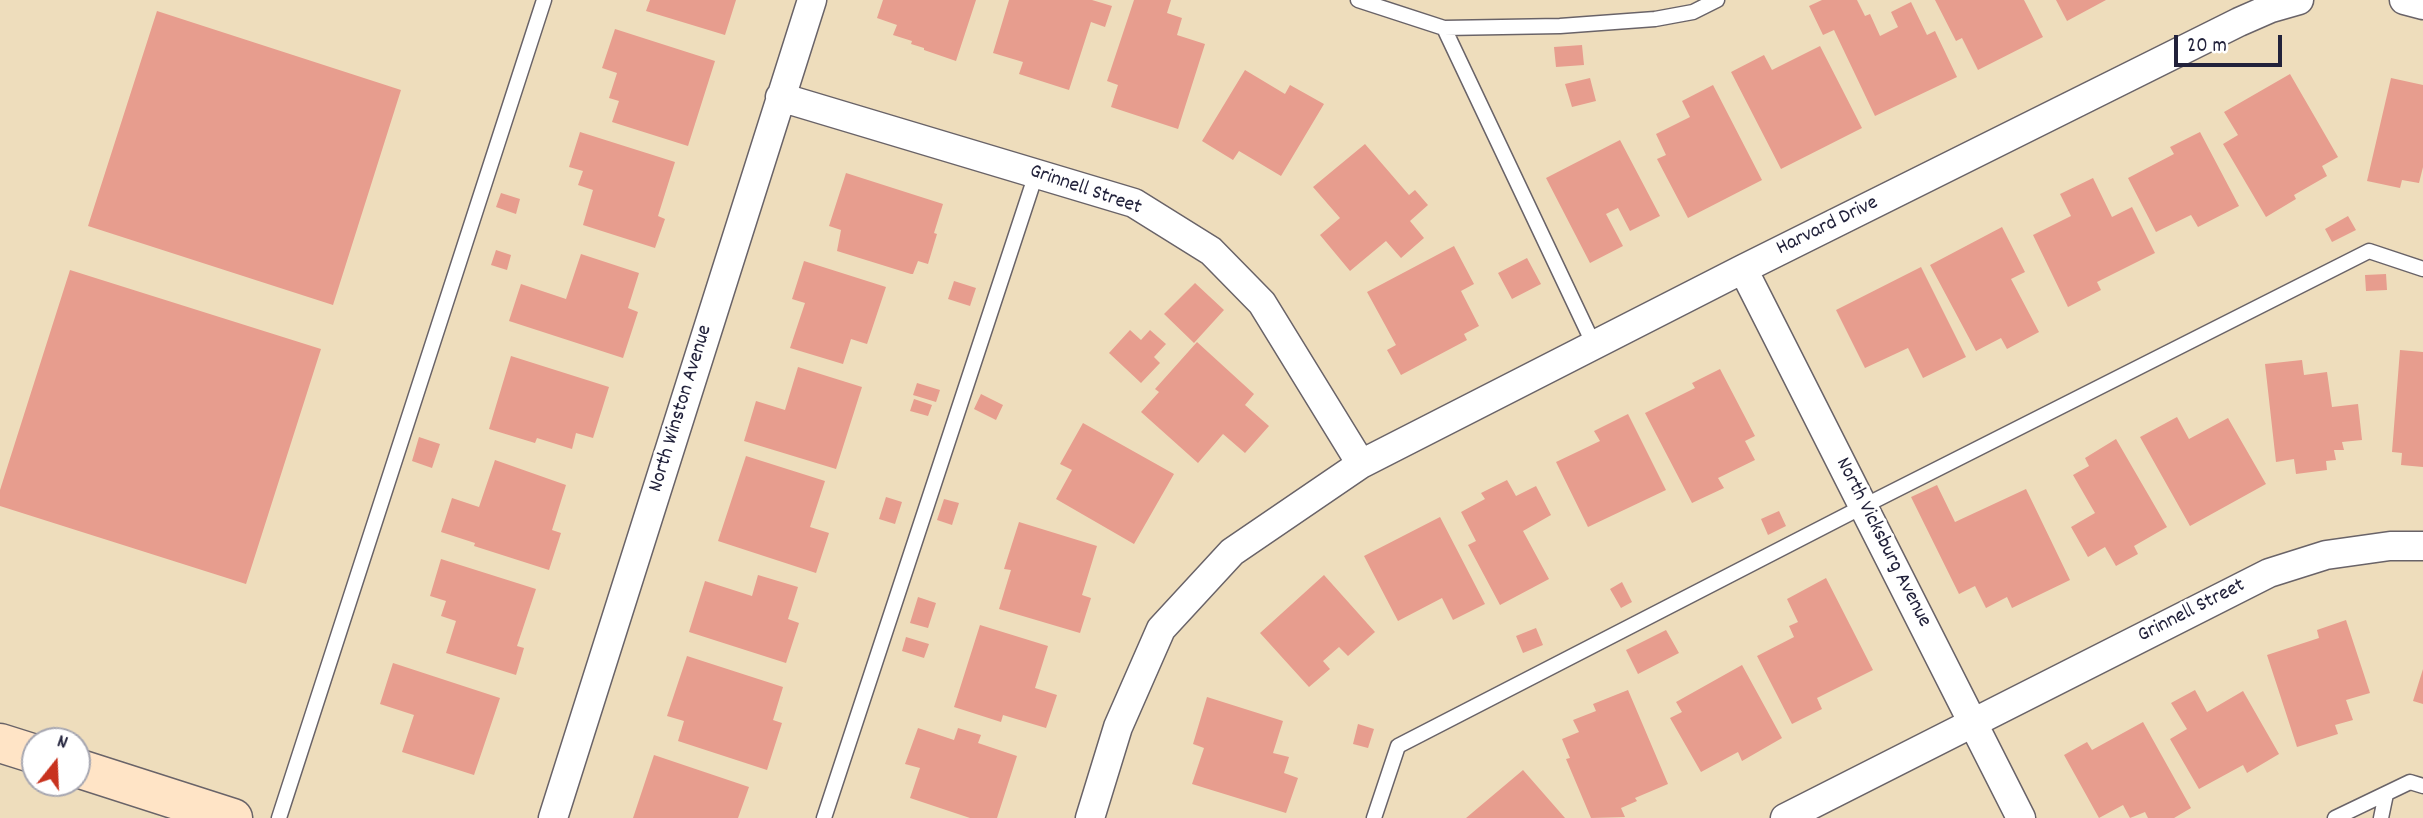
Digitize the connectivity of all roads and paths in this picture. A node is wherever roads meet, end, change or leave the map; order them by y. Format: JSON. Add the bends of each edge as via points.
{"nodes":[{"id":1,"x":544,"y":0,"type":"edge"},
{"id":2,"x":812,"y":0,"type":"edge"},
{"id":3,"x":1357,"y":0,"type":"edge"},
{"id":4,"x":1717,"y":0,"type":"edge"},
{"id":5,"x":2299,"y":0,"type":"edge"},
{"id":6,"x":2404,"y":0,"type":"edge"},
{"id":7,"x":2423,"y":5,"type":"edge"},
{"id":8,"x":1444,"y":28,"type":"junction"},
{"id":9,"x":780,"y":97,"type":"junction"},
{"id":10,"x":1036,"y":174,"type":"junction"},
{"id":11,"x":1742,"y":269,"type":"junction"},
{"id":12,"x":2423,"y":269,"type":"edge"},
{"id":13,"x":1594,"y":345,"type":"junction"},
{"id":14,"x":1362,"y":464,"type":"junction"},
{"id":15,"x":1864,"y":506,"type":"junction"},
{"id":16,"x":2423,"y":546,"type":"edge"},
{"id":17,"x":1973,"y":721,"type":"junction"},
{"id":18,"x":0,"y":743,"type":"edge"},
{"id":19,"x":21,"y":750,"type":"edge"},
{"id":20,"x":91,"y":773,"type":"edge"},
{"id":21,"x":2423,"y":786,"type":"edge"},
{"id":22,"x":2386,"y":794,"type":"junction"},
{"id":23,"x":209,"y":814,"type":"edge"},
{"id":24,"x":279,"y":818,"type":"edge"},
{"id":25,"x":553,"y":818,"type":"edge"},
{"id":26,"x":824,"y":818,"type":"edge"},
{"id":27,"x":1090,"y":818,"type":"edge"},
{"id":28,"x":1374,"y":818,"type":"edge"},
{"id":29,"x":1785,"y":818,"type":"edge"},
{"id":30,"x":2021,"y":818,"type":"edge"},
{"id":31,"x":2334,"y":818,"type":"edge"},
{"id":32,"x":2381,"y":818,"type":"edge"}],
"edges":[{"from":1,"to":24,"type":"lane"},
{"from":2,"to":9,"type":"street","name":"North Winston Avenue"},
{"from":3,"to":8,"type":"lane"},
{"from":4,"to":8,"type":"lane","via":[[1693,12],[1655,19]]},
{"from":5,"to":11,"type":"street","name":"Harvard Drive","via":[[2239,22]]},
{"from":6,"to":7,"type":"street"},
{"from":8,"to":13,"type":"lane"},
{"from":9,"to":10,"type":"street","name":"Grinnell Street"},
{"from":9,"to":25,"type":"street","name":"North Winston Avenue"},
{"from":10,"to":14,"type":"street","name":"Grinnell Street","via":[[1134,203],[1211,251],[1262,303]]},
{"from":10,"to":26,"type":"lane"},
{"from":11,"to":13,"type":"street","name":"Harvard Drive"},
{"from":11,"to":15,"type":"street","name":"North Vicksburg Avenue"},
{"from":12,"to":15,"type":"lane","via":[[2369,251]]},
{"from":13,"to":14,"type":"street","name":"Harvard Drive"},
{"from":14,"to":27,"type":"street","name":"Harvard Drive","via":[[1232,552],[1161,629],[1118,727]]},
{"from":15,"to":17,"type":"street","name":"North Vicksburg Avenue"},
{"from":15,"to":28,"type":"lane","via":[[1398,746]]},
{"from":16,"to":17,"type":"street","name":"Grinnell Street","via":[[2326,555],[2269,573]]},
{"from":17,"to":29,"type":"street","name":"Grinnell Street"},
{"from":17,"to":30,"type":"street","name":"North Vicksburg Avenue"},
{"from":18,"to":19,"type":"main road"},
{"from":20,"to":23,"type":"main road"},
{"from":21,"to":22,"type":"lane","via":[[2410,782]]},
{"from":22,"to":31,"type":"lane"},
{"from":22,"to":32,"type":"lane"}]}
